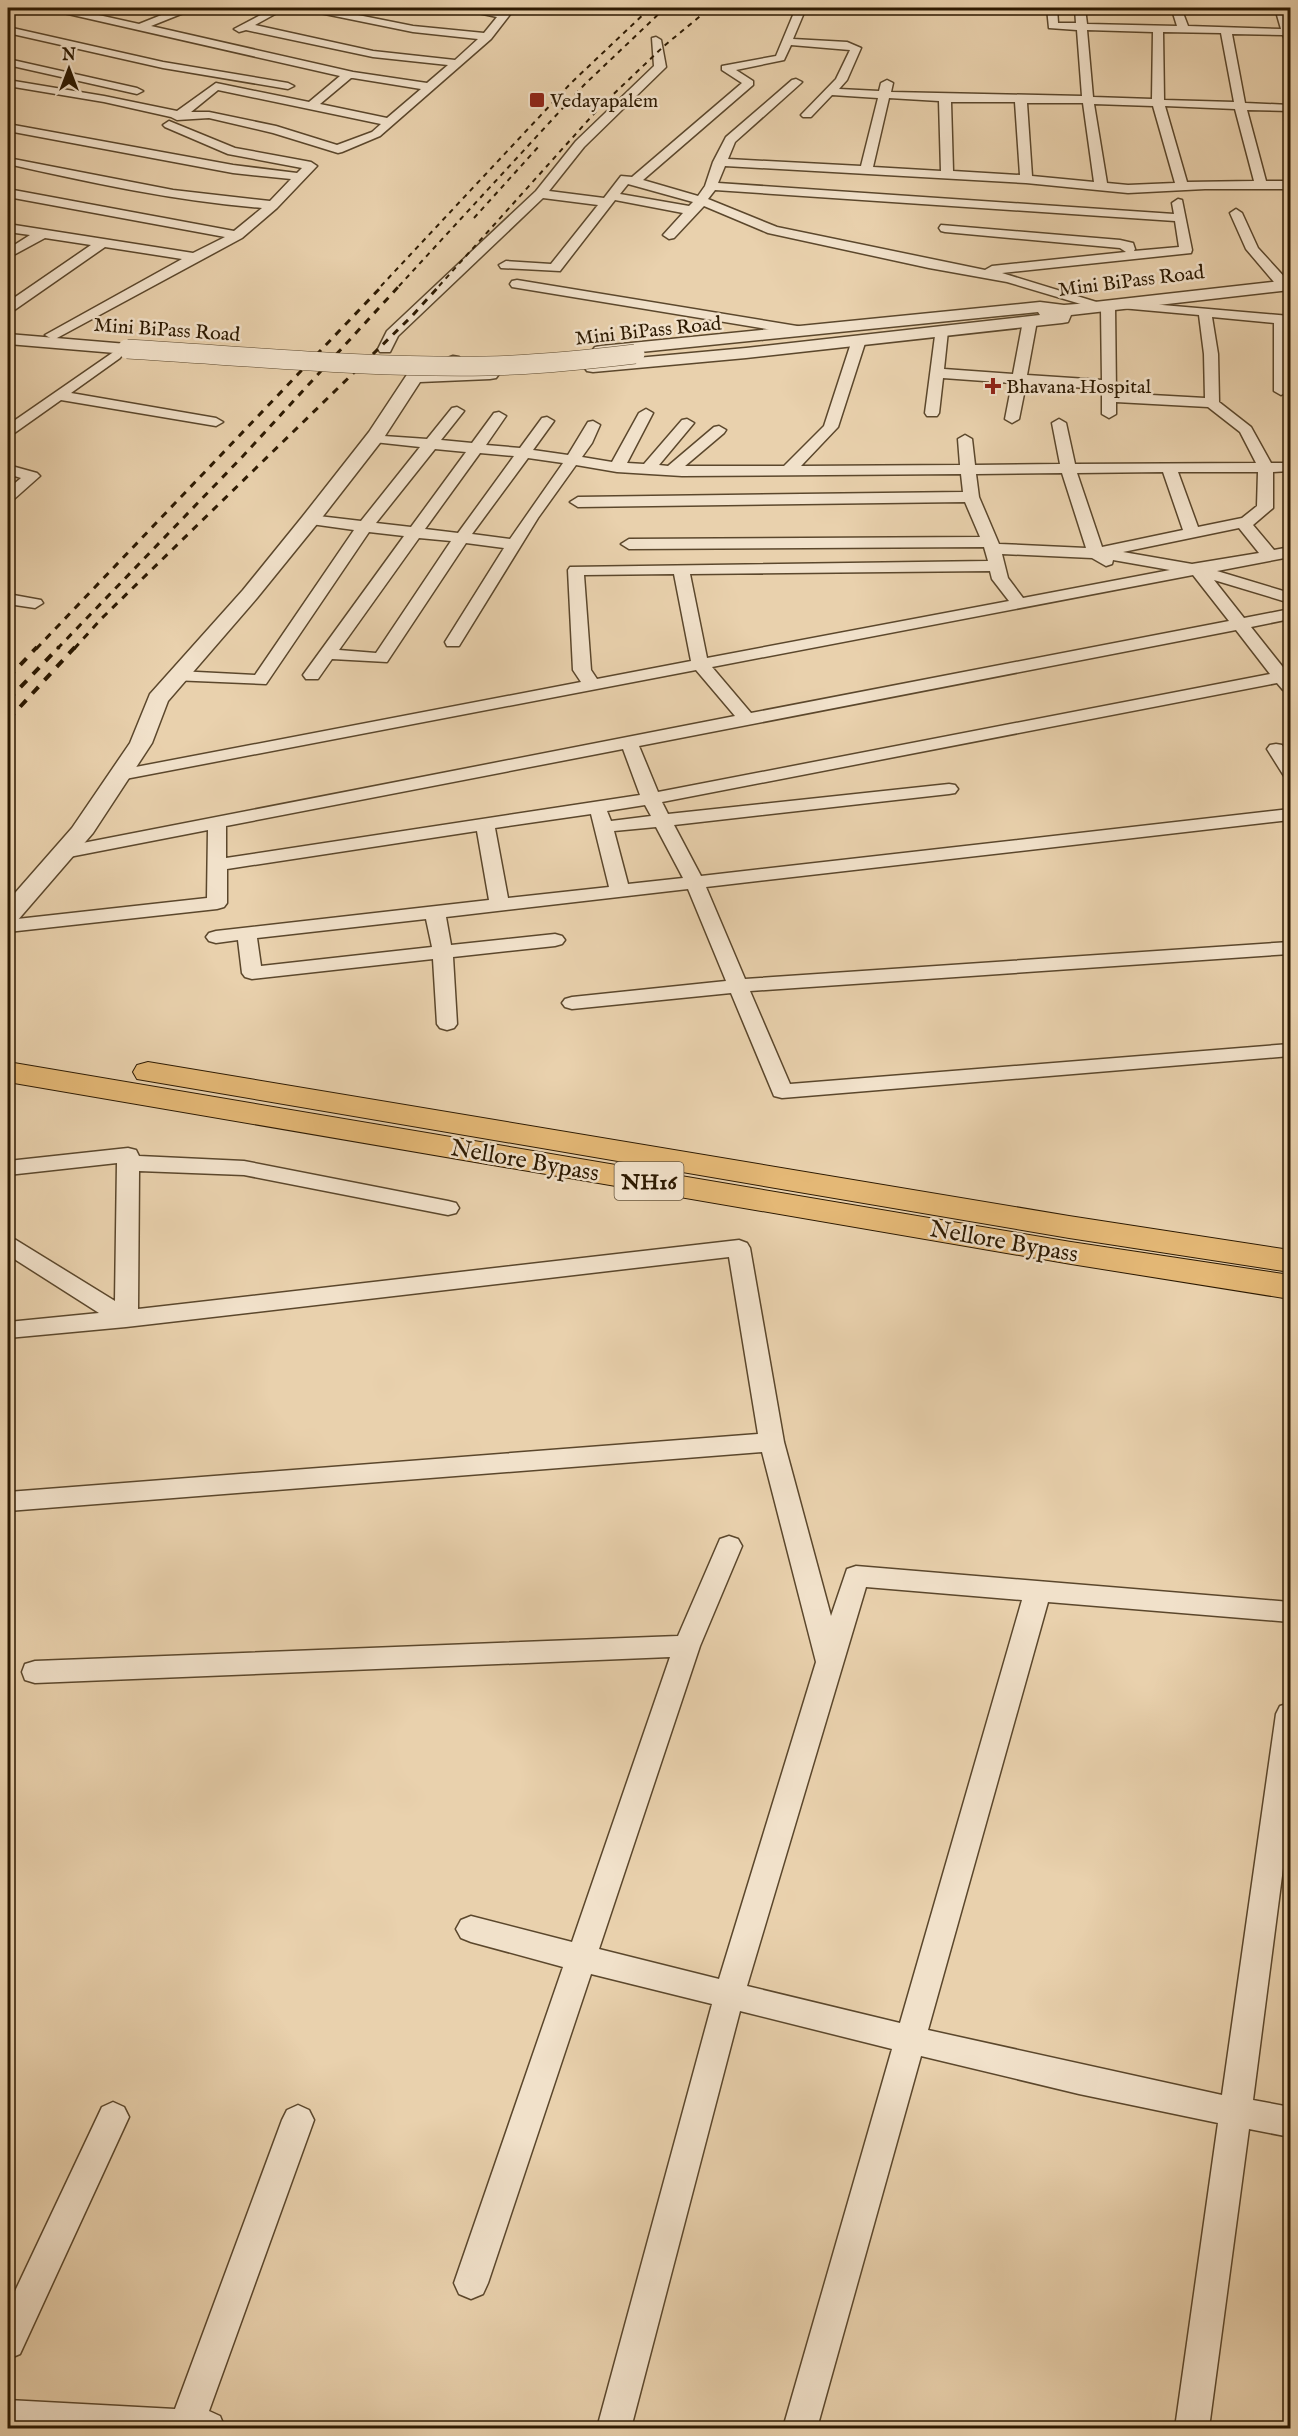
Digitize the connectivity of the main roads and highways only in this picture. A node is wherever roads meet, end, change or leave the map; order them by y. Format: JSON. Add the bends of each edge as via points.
{"nodes":[{"id":1,"x":8,"y":1049,"type":"edge"},
{"id":2,"x":8,"y":1072,"type":"edge"},
{"id":3,"x":1290,"y":1261,"type":"edge"},
{"id":4,"x":1290,"y":1287,"type":"edge"}],
"edges":[{"from":1,"to":3,"type":"highway","name":"Nellore Bypass","number":"NH16"},
{"from":2,"to":4,"type":"highway","name":"Nellore Bypass","number":"NH16"}]}
